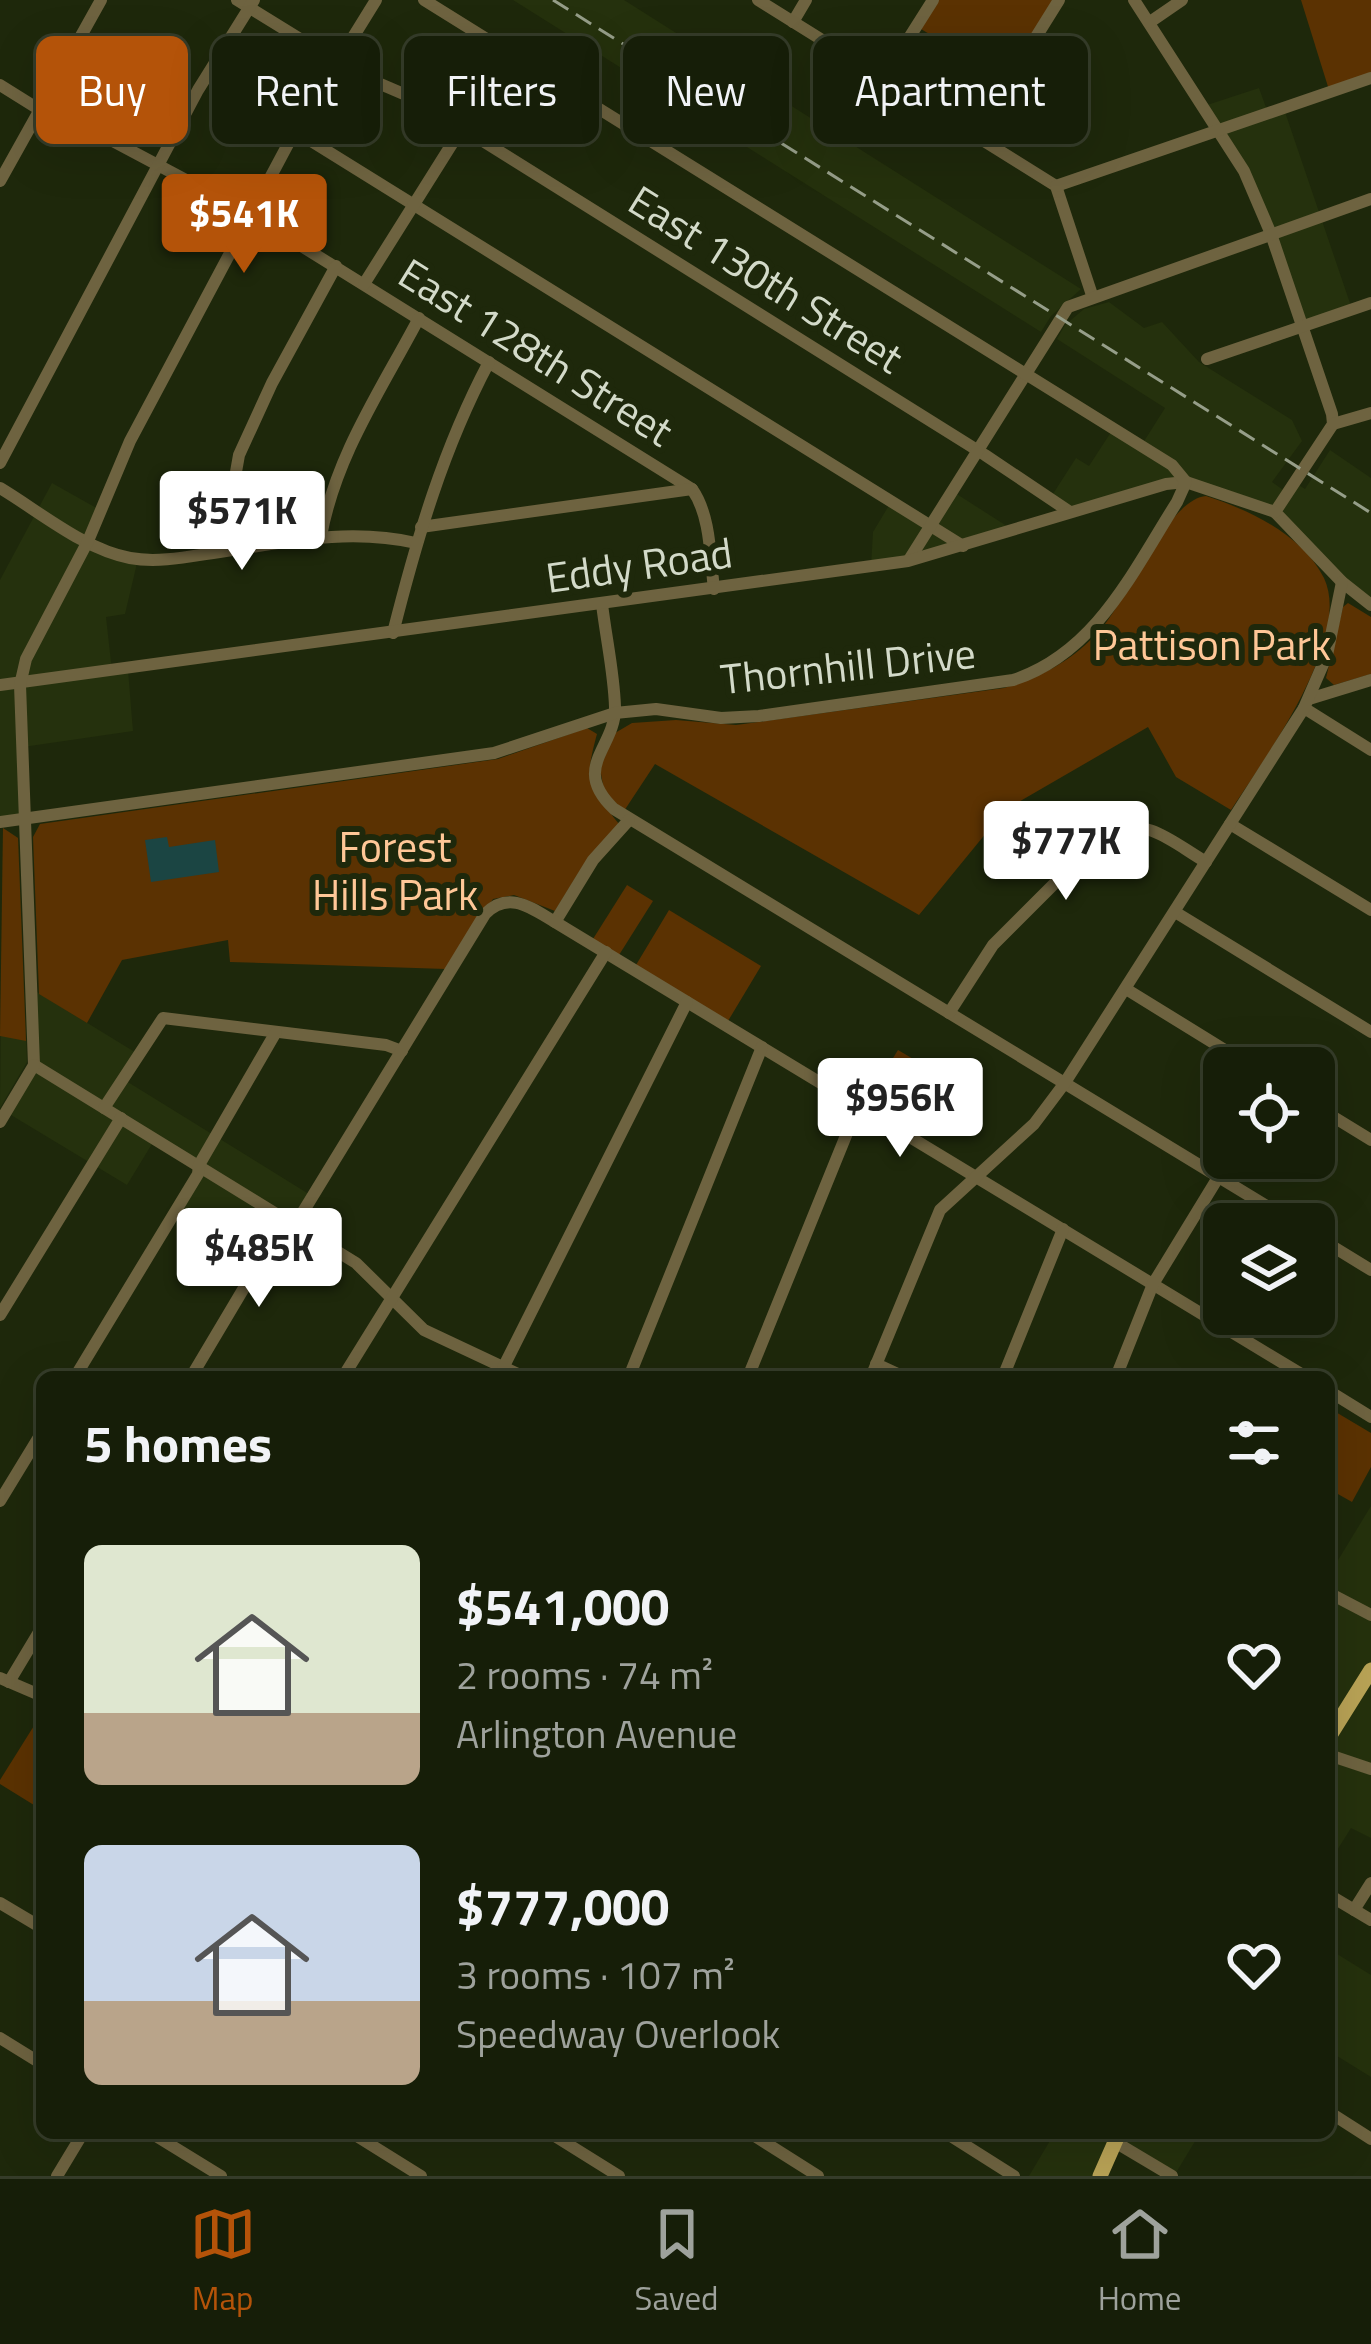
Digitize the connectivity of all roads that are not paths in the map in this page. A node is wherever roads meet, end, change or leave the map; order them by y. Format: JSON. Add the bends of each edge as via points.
{"nodes":[{"id":1,"x":101,"y":0,"type":"edge"},
{"id":2,"x":376,"y":0,"type":"edge"},
{"id":3,"x":424,"y":0,"type":"edge"},
{"id":4,"x":758,"y":0,"type":"edge"},
{"id":5,"x":806,"y":0,"type":"edge"},
{"id":6,"x":933,"y":0,"type":"edge"},
{"id":7,"x":1059,"y":0,"type":"edge"},
{"id":8,"x":1134,"y":0,"type":"edge"},
{"id":9,"x":1182,"y":0,"type":"edge"},
{"id":10,"x":246,"y":3,"type":"edge"},
{"id":11,"x":793,"y":22,"type":"junction"},
{"id":12,"x":1150,"y":22,"type":"junction"},
{"id":13,"x":81,"y":36,"type":"edge"},
{"id":14,"x":297,"y":36,"type":"edge"},
{"id":15,"x":353,"y":36,"type":"edge"},
{"id":16,"x":481,"y":36,"type":"edge"},
{"id":17,"x":815,"y":36,"type":"edge"},
{"id":18,"x":911,"y":36,"type":"edge"},
{"id":19,"x":1037,"y":36,"type":"edge"},
{"id":20,"x":1371,"y":78,"type":"edge"},
{"id":21,"x":0,"y":85,"type":"edge"},
{"id":22,"x":36,"y":108,"type":"edge"},
{"id":23,"x":599,"y":110,"type":"edge"},
{"id":24,"x":36,"y":117,"type":"edge"},
{"id":25,"x":1218,"y":128,"type":"junction"},
{"id":26,"x":114,"y":144,"type":"edge"},
{"id":27,"x":288,"y":144,"type":"edge"},
{"id":28,"x":316,"y":144,"type":"edge"},
{"id":29,"x":452,"y":144,"type":"edge"},
{"id":30,"x":488,"y":144,"type":"edge"},
{"id":31,"x":989,"y":144,"type":"edge"},
{"id":32,"x":158,"y":164,"type":"junction"},
{"id":33,"x":0,"y":181,"type":"edge"},
{"id":34,"x":1056,"y":186,"type":"junction"},
{"id":35,"x":1371,"y":199,"type":"edge"},
{"id":36,"x":413,"y":205,"type":"junction"},
{"id":37,"x":250,"y":214,"type":"junction"},
{"id":38,"x":1271,"y":235,"type":"junction"},
{"id":39,"x":336,"y":266,"type":"junction"},
{"id":40,"x":364,"y":284,"type":"junction"},
{"id":41,"x":1092,"y":295,"type":"junction"},
{"id":42,"x":1371,"y":302,"type":"edge"},
{"id":43,"x":418,"y":318,"type":"junction"},
{"id":44,"x":1303,"y":326,"type":"junction"},
{"id":45,"x":1208,"y":359,"type":"dead end"},
{"id":46,"x":489,"y":362,"type":"junction"},
{"id":47,"x":1023,"y":373,"type":"junction"},
{"id":48,"x":1371,"y":413,"type":"edge"},
{"id":49,"x":1333,"y":424,"type":"junction"},
{"id":50,"x":977,"y":450,"type":"junction"},
{"id":51,"x":0,"y":464,"type":"edge"},
{"id":52,"x":1186,"y":482,"type":"junction"},
{"id":53,"x":0,"y":488,"type":"edge"},
{"id":54,"x":692,"y":489,"type":"junction"},
{"id":55,"x":1070,"y":512,"type":"junction"},
{"id":56,"x":1275,"y":512,"type":"junction"},
{"id":57,"x":930,"y":526,"type":"junction"},
{"id":58,"x":422,"y":527,"type":"junction"},
{"id":59,"x":322,"y":536,"type":"junction"},
{"id":60,"x":88,"y":541,"type":"junction"},
{"id":61,"x":416,"y":543,"type":"junction"},
{"id":62,"x":963,"y":546,"type":"junction"},
{"id":63,"x":222,"y":551,"type":"junction"},
{"id":64,"x":908,"y":561,"type":"junction"},
{"id":65,"x":1342,"y":582,"type":"junction"},
{"id":66,"x":714,"y":589,"type":"junction"},
{"id":67,"x":602,"y":604,"type":"junction"},
{"id":68,"x":1371,"y":605,"type":"edge"},
{"id":69,"x":393,"y":633,"type":"junction"},
{"id":70,"x":1371,"y":680,"type":"edge"},
{"id":71,"x":0,"y":685,"type":"edge"},
{"id":72,"x":20,"y":685,"type":"junction"},
{"id":73,"x":1307,"y":703,"type":"junction"},
{"id":74,"x":615,"y":713,"type":"junction"},
{"id":75,"x":1371,"y":750,"type":"edge"},
{"id":76,"x":26,"y":819,"type":"junction"},
{"id":77,"x":628,"y":820,"type":"junction"},
{"id":78,"x":0,"y":823,"type":"edge"},
{"id":79,"x":1230,"y":824,"type":"junction"},
{"id":80,"x":1205,"y":862,"type":"junction"},
{"id":81,"x":1371,"y":910,"type":"edge"},
{"id":82,"x":1174,"y":912,"type":"junction"},
{"id":83,"x":555,"y":922,"type":"junction"},
{"id":84,"x":606,"y":952,"type":"junction"},
{"id":85,"x":1126,"y":989,"type":"junction"},
{"id":86,"x":688,"y":1002,"type":"junction"},
{"id":87,"x":949,"y":1013,"type":"junction"},
{"id":88,"x":276,"y":1032,"type":"junction"},
{"id":89,"x":1371,"y":1032,"type":"edge"},
{"id":90,"x":762,"y":1047,"type":"junction"},
{"id":91,"x":1221,"y":1047,"type":"edge"},
{"id":92,"x":402,"y":1051,"type":"junction"},
{"id":93,"x":34,"y":1065,"type":"junction"},
{"id":94,"x":1064,"y":1084,"type":"junction"},
{"id":95,"x":858,"y":1106,"type":"junction"},
{"id":96,"x":104,"y":1108,"type":"junction"},
{"id":97,"x":121,"y":1118,"type":"junction"},
{"id":98,"x":1335,"y":1118,"type":"edge"},
{"id":99,"x":0,"y":1122,"type":"edge"},
{"id":100,"x":1371,"y":1140,"type":"edge"},
{"id":101,"x":199,"y":1165,"type":"junction"},
{"id":102,"x":1203,"y":1167,"type":"edge"},
{"id":103,"x":976,"y":1179,"type":"junction"},
{"id":104,"x":1217,"y":1179,"type":"edge"},
{"id":105,"x":1224,"y":1179,"type":"edge"},
{"id":106,"x":1262,"y":1203,"type":"edge"},
{"id":107,"x":290,"y":1222,"type":"junction"},
{"id":108,"x":1063,"y":1229,"type":"junction"},
{"id":109,"x":1335,"y":1248,"type":"edge"},
{"id":110,"x":1371,"y":1270,"type":"edge"},
{"id":111,"x":1153,"y":1283,"type":"junction"},
{"id":112,"x":393,"y":1301,"type":"junction"},
{"id":113,"x":0,"y":1315,"type":"edge"},
{"id":114,"x":503,"y":1369,"type":"junction"},
{"id":115,"x":874,"y":1370,"type":"edge"},
{"id":116,"x":79,"y":1371,"type":"edge"},
{"id":117,"x":195,"y":1371,"type":"edge"},
{"id":118,"x":347,"y":1371,"type":"edge"},
{"id":119,"x":508,"y":1371,"type":"edge"},
{"id":120,"x":630,"y":1371,"type":"edge"},
{"id":121,"x":750,"y":1371,"type":"edge"},
{"id":122,"x":1005,"y":1371,"type":"edge"},
{"id":123,"x":1118,"y":1371,"type":"edge"},
{"id":124,"x":1296,"y":1371,"type":"edge"},
{"id":125,"x":1335,"y":1395,"type":"edge"},
{"id":126,"x":1371,"y":1417,"type":"edge"},
{"id":127,"x":36,"y":1442,"type":"edge"},
{"id":128,"x":0,"y":1501,"type":"edge"},
{"id":129,"x":1335,"y":1596,"type":"edge"},
{"id":130,"x":1371,"y":1615,"type":"edge"},
{"id":131,"x":36,"y":1635,"type":"edge"},
{"id":132,"x":1371,"y":1670,"type":"edge"},
{"id":133,"x":4,"y":1680,"type":"edge"},
{"id":134,"x":36,"y":1693,"type":"edge"},
{"id":135,"x":1335,"y":1727,"type":"edge"},
{"id":136,"x":1335,"y":1756,"type":"edge"},
{"id":137,"x":1371,"y":1769,"type":"edge"},
{"id":138,"x":1371,"y":1882,"type":"edge"},
{"id":139,"x":1335,"y":1899,"type":"edge"},
{"id":140,"x":0,"y":1903,"type":"edge"},
{"id":141,"x":1354,"y":1910,"type":"junction"},
{"id":142,"x":1371,"y":1920,"type":"edge"},
{"id":143,"x":36,"y":1924,"type":"edge"},
{"id":144,"x":0,"y":2039,"type":"edge"},
{"id":145,"x":36,"y":2060,"type":"edge"},
{"id":146,"x":1335,"y":2116,"type":"edge"},
{"id":147,"x":79,"y":2139,"type":"edge"},
{"id":148,"x":163,"y":2139,"type":"edge"},
{"id":149,"x":362,"y":2139,"type":"edge"},
{"id":150,"x":560,"y":2139,"type":"edge"},
{"id":151,"x":759,"y":2139,"type":"edge"},
{"id":152,"x":955,"y":2139,"type":"edge"},
{"id":153,"x":1117,"y":2139,"type":"edge"},
{"id":154,"x":1118,"y":2139,"type":"edge"},
{"id":155,"x":1371,"y":2139,"type":"edge"},
{"id":156,"x":199,"y":2170,"type":"edge"},
{"id":157,"x":57,"y":2176,"type":"edge"},
{"id":158,"x":221,"y":2176,"type":"edge"},
{"id":159,"x":421,"y":2176,"type":"edge"},
{"id":160,"x":619,"y":2176,"type":"edge"},
{"id":161,"x":818,"y":2176,"type":"edge"},
{"id":162,"x":1014,"y":2176,"type":"edge"},
{"id":163,"x":1100,"y":2176,"type":"edge"},
{"id":164,"x":1172,"y":2176,"type":"edge"}],
"edges":[{"from":1,"to":13,"type":"street"},
{"from":2,"to":15,"type":"street"},
{"from":3,"to":16,"type":"street"},
{"from":4,"to":11,"type":"street"},
{"from":5,"to":11,"type":"street"},
{"from":6,"to":18,"type":"street"},
{"from":7,"to":19,"type":"street"},
{"from":8,"to":12,"type":"street"},
{"from":9,"to":12,"type":"street"},
{"from":10,"to":14,"type":"street","name":"East 130th Street"},
{"from":10,"to":32,"type":"street"},
{"from":11,"to":17,"type":"street"},
{"from":12,"to":25,"type":"street"},
{"from":20,"to":25,"type":"street"},
{"from":21,"to":22,"type":"street","name":"East 128th Street"},
{"from":23,"to":47,"type":"street"},
{"from":24,"to":33,"type":"street"},
{"from":25,"to":34,"type":"street"},
{"from":25,"to":38,"type":"street"},
{"from":26,"to":32,"type":"street","name":"East 128th Street"},
{"from":27,"to":37,"type":"street"},
{"from":28,"to":36,"type":"street"},
{"from":29,"to":36,"type":"street"},
{"from":30,"to":50,"type":"street","name":"East 130th Street"},
{"from":31,"to":34,"type":"street"},
{"from":32,"to":37,"type":"street","name":"East 128th Street"},
{"from":32,"to":51,"type":"street"},
{"from":34,"to":41,"type":"street"},
{"from":35,"to":38,"type":"street"},
{"from":36,"to":40,"type":"street"},
{"from":36,"to":57,"type":"street"},
{"from":37,"to":39,"type":"street","name":"East 128th Street"},
{"from":37,"to":60,"type":"street","via":[[130,440]]},
{"from":38,"to":41,"type":"street"},
{"from":38,"to":44,"type":"street"},
{"from":39,"to":40,"type":"street","name":"East 128th Street"},
{"from":39,"to":63,"type":"street","via":[[239,455]]},
{"from":40,"to":43,"type":"street","name":"East 128th Street"},
{"from":41,"to":47,"type":"street","via":[[1063,311]]},
{"from":42,"to":44,"type":"street"},
{"from":43,"to":46,"type":"street","name":"East 128th Street"},
{"from":43,"to":59,"type":"street","via":[[341,462]]},
{"from":44,"to":45,"type":"street"},
{"from":44,"to":49,"type":"street"},
{"from":46,"to":54,"type":"street","name":"East 128th Street"},
{"from":46,"to":58,"type":"street"},
{"from":47,"to":50,"type":"street"},
{"from":47,"to":52,"type":"street","via":[[1172,465]]},
{"from":48,"to":49,"type":"street"},
{"from":49,"to":56,"type":"street"},
{"from":50,"to":55,"type":"street","name":"East 130th Street"},
{"from":50,"to":57,"type":"street"},
{"from":52,"to":55,"type":"street","name":"Eddy Road"},
{"from":52,"to":56,"type":"street"},
{"from":52,"to":74,"type":"street","name":"Thornhill Drive","via":[[1104,616],[1075,647],[1028,675],[759,716]]},
{"from":53,"to":60,"type":"street"},
{"from":54,"to":58,"type":"street"},
{"from":54,"to":66,"type":"street","name":"East 128th Street","via":[[701,501]]},
{"from":55,"to":62,"type":"street","name":"Eddy Road"},
{"from":56,"to":65,"type":"street"},
{"from":57,"to":62,"type":"street"},
{"from":57,"to":64,"type":"street"},
{"from":58,"to":61,"type":"street"},
{"from":59,"to":61,"type":"street"},
{"from":59,"to":63,"type":"street"},
{"from":60,"to":63,"type":"street","via":[[132,559]]},
{"from":60,"to":72,"type":"street"},
{"from":61,"to":69,"type":"street"},
{"from":62,"to":64,"type":"street","name":"Eddy Road"},
{"from":64,"to":66,"type":"street","name":"Eddy Road"},
{"from":65,"to":68,"type":"street"},
{"from":65,"to":73,"type":"street"},
{"from":66,"to":67,"type":"street","name":"Eddy Road"},
{"from":67,"to":69,"type":"street","name":"Eddy Road"},
{"from":67,"to":74,"type":"street"},
{"from":69,"to":72,"type":"street","name":"Eddy Road"},
{"from":70,"to":73,"type":"street"},
{"from":71,"to":72,"type":"street","name":"Eddy Road"},
{"from":72,"to":76,"type":"street"},
{"from":73,"to":75,"type":"street"},
{"from":73,"to":79,"type":"street"},
{"from":74,"to":76,"type":"street","name":"Thornhill Drive","via":[[494,753]]},
{"from":74,"to":77,"type":"street","via":[[595,764],[597,784]]},
{"from":76,"to":78,"type":"street","name":"Thornhill Drive"},
{"from":76,"to":93,"type":"street"},
{"from":77,"to":83,"type":"street"},
{"from":77,"to":87,"type":"street"},
{"from":79,"to":80,"type":"street"},
{"from":79,"to":81,"type":"street"},
{"from":80,"to":82,"type":"street"},
{"from":80,"to":87,"type":"street","via":[[1133,823],[1109,829],[993,945]]},
{"from":82,"to":85,"type":"street"},
{"from":82,"to":89,"type":"street"},
{"from":83,"to":84,"type":"street"},
{"from":83,"to":92,"type":"street","via":[[522,904],[500,902],[485,914]]},
{"from":84,"to":86,"type":"street"},
{"from":84,"to":112,"type":"street"},
{"from":85,"to":91,"type":"street"},
{"from":85,"to":94,"type":"street"},
{"from":86,"to":90,"type":"street"},
{"from":86,"to":114,"type":"street"},
{"from":87,"to":94,"type":"street"},
{"from":88,"to":92,"type":"street"},
{"from":88,"to":96,"type":"street","via":[[163,1018]]},
{"from":88,"to":101,"type":"street"},
{"from":90,"to":95,"type":"street"},
{"from":90,"to":120,"type":"street"},
{"from":92,"to":107,"type":"street"},
{"from":93,"to":96,"type":"street"},
{"from":93,"to":99,"type":"street"},
{"from":94,"to":102,"type":"street"},
{"from":94,"to":103,"type":"street"},
{"from":95,"to":103,"type":"street"},
{"from":95,"to":121,"type":"street"},
{"from":96,"to":97,"type":"street"},
{"from":97,"to":101,"type":"street"},
{"from":97,"to":113,"type":"street"},
{"from":98,"to":100,"type":"street"},
{"from":101,"to":107,"type":"street"},
{"from":101,"to":116,"type":"street"},
{"from":103,"to":108,"type":"street"},
{"from":103,"to":115,"type":"street","via":[[940,1210]]},
{"from":104,"to":111,"type":"street"},
{"from":105,"to":106,"type":"street"},
{"from":107,"to":112,"type":"street","via":[[356,1263]]},
{"from":107,"to":117,"type":"street"},
{"from":108,"to":111,"type":"street"},
{"from":108,"to":122,"type":"street"},
{"from":109,"to":110,"type":"street"},
{"from":111,"to":123,"type":"street"},
{"from":111,"to":124,"type":"street"},
{"from":112,"to":114,"type":"street","via":[[424,1330]]},
{"from":112,"to":118,"type":"street"},
{"from":114,"to":119,"type":"street"},
{"from":125,"to":126,"type":"street"},
{"from":127,"to":128,"type":"street"},
{"from":129,"to":130,"type":"street"},
{"from":131,"to":133,"type":"street"},
{"from":132,"to":135,"type":"main road"},
{"from":133,"to":134,"type":"street"},
{"from":136,"to":137,"type":"street"},
{"from":138,"to":141,"type":"street"},
{"from":139,"to":141,"type":"street"},
{"from":140,"to":143,"type":"street"},
{"from":141,"to":142,"type":"street"},
{"from":144,"to":145,"type":"street"},
{"from":146,"to":155,"type":"street"},
{"from":147,"to":157,"type":"street"},
{"from":148,"to":156,"type":"street"},
{"from":149,"to":159,"type":"street"},
{"from":150,"to":160,"type":"street"},
{"from":151,"to":161,"type":"street"},
{"from":152,"to":162,"type":"street"},
{"from":153,"to":163,"type":"main road"},
{"from":154,"to":164,"type":"street"},
{"from":156,"to":158,"type":"street"}]}
